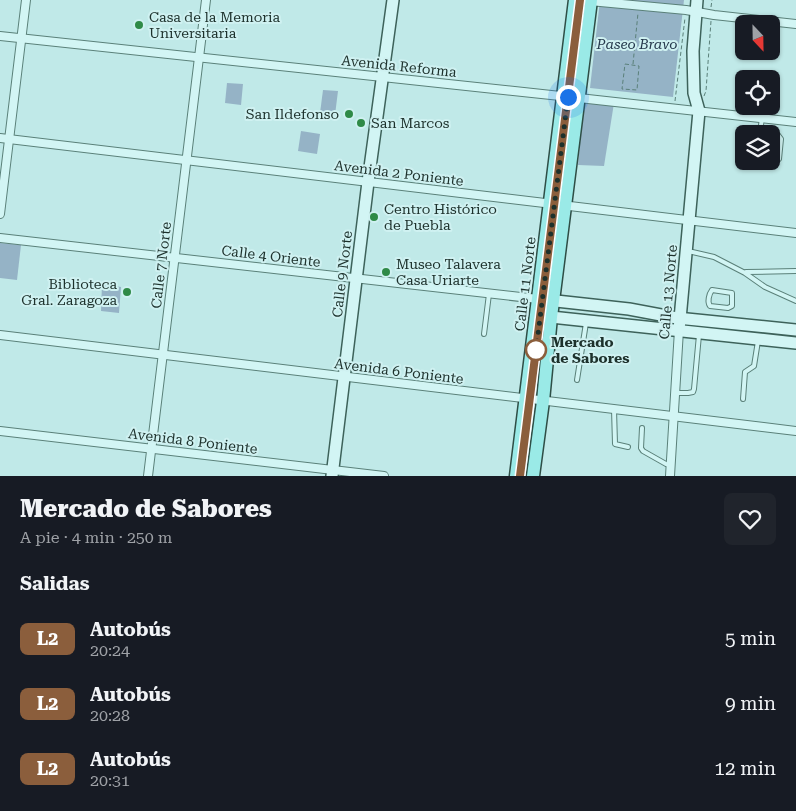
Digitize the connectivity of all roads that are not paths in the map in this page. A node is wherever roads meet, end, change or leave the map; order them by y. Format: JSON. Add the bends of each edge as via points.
{"nodes":[{"id":1,"x":26,"y":0,"type":"edge"},
{"id":2,"x":206,"y":0,"type":"edge"},
{"id":3,"x":393,"y":0,"type":"edge"},
{"id":4,"x":585,"y":0,"type":"edge"},
{"id":5,"x":697,"y":0,"type":"edge"},
{"id":6,"x":577,"y":5,"type":"edge"},
{"id":7,"x":691,"y":11,"type":"junction"},
{"id":8,"x":796,"y":24,"type":"edge"},
{"id":9,"x":0,"y":36,"type":"edge"},
{"id":10,"x":22,"y":39,"type":"junction"},
{"id":11,"x":199,"y":57,"type":"junction"},
{"id":12,"x":384,"y":77,"type":"junction"},
{"id":13,"x":570,"y":97,"type":"junction"},
{"id":14,"x":699,"y":111,"type":"junction"},
{"id":15,"x":762,"y":118,"type":"junction"},
{"id":16,"x":796,"y":122,"type":"edge"},
{"id":17,"x":761,"y":125,"type":"edge"},
{"id":18,"x":0,"y":138,"type":"edge"},
{"id":19,"x":9,"y":140,"type":"junction"},
{"id":20,"x":561,"y":156,"type":"dead end"},
{"id":21,"x":186,"y":161,"type":"junction"},
{"id":22,"x":368,"y":182,"type":"junction"},
{"id":23,"x":558,"y":205,"type":"junction"},
{"id":24,"x":0,"y":214,"type":"edge"},
{"id":25,"x":689,"y":220,"type":"junction"},
{"id":26,"x":796,"y":233,"type":"edge"},
{"id":27,"x":0,"y":238,"type":"edge"},
{"id":28,"x":686,"y":251,"type":"junction"},
{"id":29,"x":175,"y":257,"type":"junction"},
{"id":30,"x":796,"y":271,"type":"edge"},
{"id":31,"x":745,"y":272,"type":"junction"},
{"id":32,"x":356,"y":278,"type":"junction"},
{"id":33,"x":489,"y":293,"type":"junction"},
{"id":34,"x":546,"y":300,"type":"junction"},
{"id":35,"x":796,"y":301,"type":"edge"},
{"id":36,"x":606,"y":306,"type":"junction"},
{"id":37,"x":717,"y":307,"type":"junction"},
{"id":38,"x":551,"y":316,"type":"junction"},
{"id":39,"x":715,"y":317,"type":"junction"},
{"id":40,"x":587,"y":321,"type":"junction"},
{"id":41,"x":680,"y":324,"type":"junction"},
{"id":42,"x":796,"y":330,"type":"edge"},
{"id":43,"x":699,"y":333,"type":"junction"},
{"id":44,"x":484,"y":334,"type":"dead end"},
{"id":45,"x":0,"y":335,"type":"edge"},
{"id":46,"x":758,"y":339,"type":"junction"},
{"id":47,"x":796,"y":343,"type":"edge"},
{"id":48,"x":163,"y":354,"type":"junction"},
{"id":49,"x":541,"y":364,"type":"dead end"},
{"id":50,"x":344,"y":376,"type":"junction"},
{"id":51,"x":577,"y":380,"type":"dead end"},
{"id":52,"x":675,"y":393,"type":"junction"},
{"id":53,"x":535,"y":398,"type":"junction"},
{"id":54,"x":743,"y":399,"type":"dead end"},
{"id":55,"x":614,"y":409,"type":"junction"},
{"id":56,"x":674,"y":416,"type":"junction"},
{"id":57,"x":642,"y":428,"type":"dead end"},
{"id":58,"x":0,"y":431,"type":"edge"},
{"id":59,"x":796,"y":431,"type":"edge"},
{"id":60,"x":628,"y":447,"type":"dead end"},
{"id":61,"x":152,"y":449,"type":"junction"},
{"id":62,"x":670,"y":465,"type":"junction"},
{"id":63,"x":531,"y":471,"type":"edge"},
{"id":64,"x":332,"y":473,"type":"edge"},
{"id":65,"x":148,"y":476,"type":"edge"},
{"id":66,"x":384,"y":476,"type":"edge"},
{"id":67,"x":516,"y":476,"type":"edge"},
{"id":68,"x":520,"y":476,"type":"edge"},
{"id":69,"x":528,"y":476,"type":"edge"},
{"id":70,"x":670,"y":476,"type":"edge"}],
"edges":[{"from":1,"to":10,"type":"street"},
{"from":2,"to":11,"type":"street","name":"Calle 7 Norte"},
{"from":3,"to":12,"type":"main road","name":"Calle 9 Norte"},
{"from":4,"to":6,"type":"lane"},
{"from":4,"to":7,"type":"street"},
{"from":4,"to":13,"type":"main road"},
{"from":5,"to":7,"type":"main road","name":"Calle 13 Norte"},
{"from":6,"to":13,"type":"main road"},
{"from":7,"to":8,"type":"street"},
{"from":7,"to":14,"type":"main road","name":"Calle 13 Norte","via":[[694,93]]},
{"from":9,"to":10,"type":"street","name":"Avenida Reforma"},
{"from":10,"to":11,"type":"street","name":"Avenida Reforma"},
{"from":10,"to":19,"type":"street"},
{"from":11,"to":12,"type":"street","name":"Avenida Reforma"},
{"from":11,"to":21,"type":"street","name":"Calle 7 Norte"},
{"from":12,"to":13,"type":"street","name":"Avenida Reforma"},
{"from":12,"to":22,"type":"main road","name":"Calle 9 Norte"},
{"from":13,"to":14,"type":"street","name":"Avenida Reforma"},
{"from":13,"to":23,"type":"main road","name":"Calle 11 Norte"},
{"from":14,"to":15,"type":"street","name":"Avenida Reforma"},
{"from":14,"to":25,"type":"main road","name":"Calle 13 Norte"},
{"from":15,"to":16,"type":"street","name":"Avenida Reforma"},
{"from":15,"to":17,"type":"lane"},
{"from":18,"to":19,"type":"street","name":"Avenida 2 Poniente"},
{"from":19,"to":21,"type":"street","name":"Avenida 2 Poniente"},
{"from":19,"to":24,"type":"street"},
{"from":20,"to":23,"type":"lane"},
{"from":21,"to":22,"type":"street","name":"Avenida 2 Poniente"},
{"from":21,"to":29,"type":"street","name":"Calle 7 Norte"},
{"from":22,"to":23,"type":"street","name":"Avenida 2 Poniente"},
{"from":22,"to":32,"type":"main road","name":"Calle 9 Norte"},
{"from":23,"to":25,"type":"street","name":"Avenida 2 Poniente"},
{"from":23,"to":34,"type":"main road","name":"Calle 11 Norte"},
{"from":25,"to":26,"type":"street","name":"Avenida 2 Poniente"},
{"from":25,"to":28,"type":"main road","name":"Calle 13 Norte"},
{"from":27,"to":29,"type":"street","name":"Calle 4 Oriente"},
{"from":28,"to":31,"type":"lane","via":[[714,257]]},
{"from":28,"to":41,"type":"main road","name":"Calle 13 Norte"},
{"from":29,"to":32,"type":"street","name":"Calle 4 Oriente"},
{"from":29,"to":48,"type":"street","name":"Calle 7 Norte"},
{"from":30,"to":31,"type":"lane"},
{"from":31,"to":35,"type":"lane","via":[[765,287]]},
{"from":32,"to":33,"type":"street","name":"Calle 4 Oriente"},
{"from":32,"to":50,"type":"main road","name":"Calle 9 Norte"},
{"from":33,"to":34,"type":"street","name":"Calle 4 Oriente"},
{"from":33,"to":44,"type":"lane"},
{"from":34,"to":36,"type":"main road"},
{"from":34,"to":38,"type":"main road","name":"Calle 11 Norte"},
{"from":34,"to":49,"type":"lane"},
{"from":34,"to":53,"type":"main road","name":"Calle 11 Norte"},
{"from":36,"to":40,"type":"main road","via":[[590,311]]},
{"from":36,"to":41,"type":"main road","via":[[629,308]]},
{"from":37,"to":37,"type":"lane","via":[[730,307],[732,293],[712,290],[709,304]]},
{"from":37,"to":39,"type":"lane"},
{"from":38,"to":40,"type":"main road"},
{"from":38,"to":53,"type":"main road","name":"Calle 11 Norte"},
{"from":39,"to":41,"type":"main road"},
{"from":39,"to":42,"type":"main road"},
{"from":40,"to":41,"type":"main road"},
{"from":40,"to":51,"type":"lane"},
{"from":41,"to":43,"type":"main road"},
{"from":41,"to":52,"type":"street","name":"Calle 13 Norte"},
{"from":43,"to":46,"type":"main road"},
{"from":43,"to":52,"type":"lane","via":[[693,392]]},
{"from":45,"to":48,"type":"street","name":"Avenida 6 Poniente"},
{"from":46,"to":47,"type":"main road"},
{"from":46,"to":54,"type":"lane","via":[[754,366],[745,372]]},
{"from":48,"to":50,"type":"street","name":"Avenida 6 Poniente"},
{"from":48,"to":61,"type":"street","name":"Calle 7 Norte"},
{"from":50,"to":53,"type":"street","name":"Avenida 6 Poniente"},
{"from":50,"to":64,"type":"main road","name":"Calle 9 Norte"},
{"from":52,"to":56,"type":"street","name":"Calle 13 Norte"},
{"from":53,"to":55,"type":"street","name":"Avenida 6 Poniente"},
{"from":53,"to":63,"type":"main road","name":"Calle 11 Norte"},
{"from":53,"to":67,"type":"main road","name":"Calle 11 Norte"},
{"from":53,"to":68,"type":"lane"},
{"from":55,"to":56,"type":"street","name":"Avenida 6 Poniente"},
{"from":55,"to":60,"type":"lane","via":[[615,444]]},
{"from":56,"to":59,"type":"street","name":"Avenida 6 Poniente"},
{"from":56,"to":62,"type":"street","name":"Calle 13 Norte"},
{"from":57,"to":62,"type":"lane","via":[[641,448]]},
{"from":58,"to":61,"type":"street","name":"Avenida 8 Poniente"},
{"from":61,"to":64,"type":"street","name":"Avenida 8 Poniente"},
{"from":61,"to":65,"type":"street","name":"Calle 7 Norte"},
{"from":62,"to":70,"type":"street","name":"Calle 13 Norte"},
{"from":63,"to":69,"type":"lane"},
{"from":64,"to":66,"type":"street","name":"Avenida 8 Poniente"}]}
